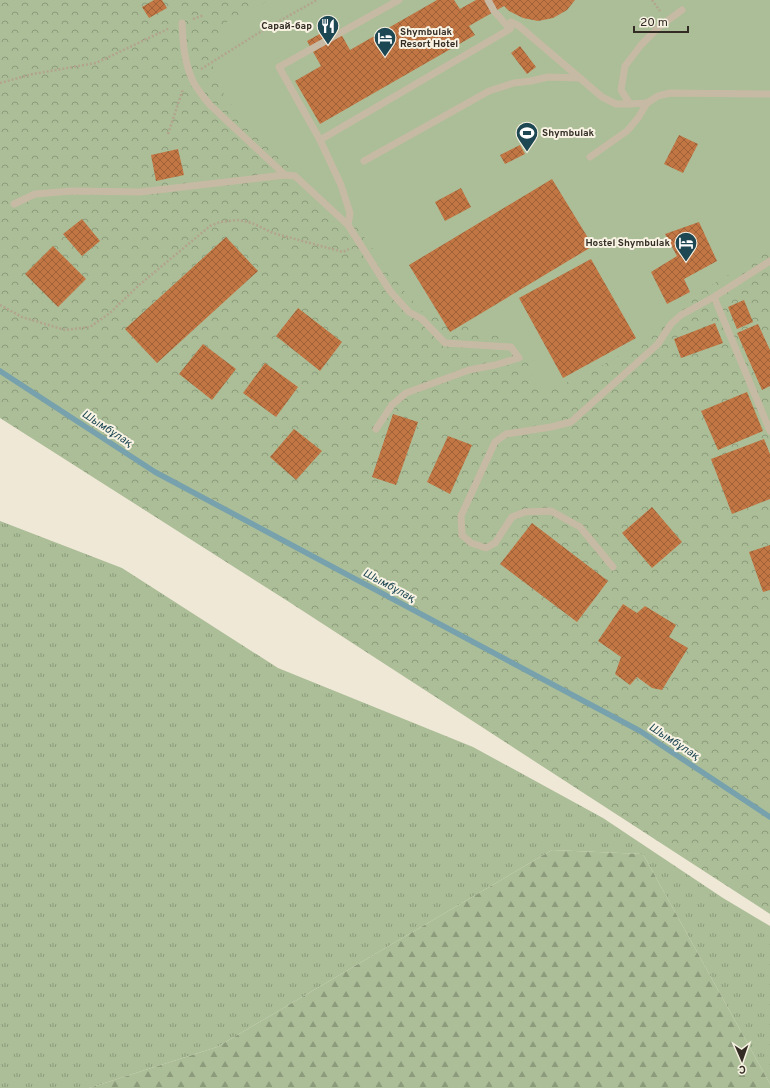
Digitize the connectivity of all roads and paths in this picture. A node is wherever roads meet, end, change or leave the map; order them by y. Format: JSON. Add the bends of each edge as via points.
{"nodes":[{"id":1,"x":317,"y":0,"type":"edge"},
{"id":2,"x":399,"y":0,"type":"edge"},
{"id":3,"x":488,"y":0,"type":"edge"},
{"id":4,"x":682,"y":10,"type":"dead end"},
{"id":5,"x":204,"y":15,"type":"dead end"},
{"id":6,"x":182,"y":23,"type":"junction"},
{"id":7,"x":510,"y":29,"type":"junction"},
{"id":8,"x":580,"y":78,"type":"junction"},
{"id":9,"x":192,"y":80,"type":"junction"},
{"id":10,"x":0,"y":83,"type":"edge"},
{"id":11,"x":770,"y":94,"type":"edge"},
{"id":12,"x":648,"y":103,"type":"junction"},
{"id":13,"x":630,"y":104,"type":"junction"},
{"id":14,"x":168,"y":134,"type":"dead end"},
{"id":15,"x":320,"y":140,"type":"junction"},
{"id":16,"x":590,"y":157,"type":"dead end"},
{"id":17,"x":364,"y":161,"type":"dead end"},
{"id":18,"x":285,"y":175,"type":"junction"},
{"id":19,"x":14,"y":204,"type":"dead end"},
{"id":20,"x":348,"y":225,"type":"junction"},
{"id":21,"x":360,"y":244,"type":"junction"},
{"id":22,"x":770,"y":261,"type":"edge"},
{"id":23,"x":714,"y":297,"type":"junction"},
{"id":24,"x":0,"y":304,"type":"edge"},
{"id":25,"x":376,"y":429,"type":"dead end"},
{"id":26,"x":770,"y":431,"type":"edge"},
{"id":27,"x":613,"y":566,"type":"dead end"}],
"edges":[{"from":1,"to":9,"type":"path","via":[[198,71]]},
{"from":2,"to":15,"type":"lane","via":[[279,67]]},
{"from":3,"to":7,"type":"lane"},
{"from":4,"to":13,"type":"lane","via":[[641,44],[625,66],[621,90]]},
{"from":5,"to":6,"type":"path"},
{"from":6,"to":9,"type":"lane","via":[[184,56]]},
{"from":6,"to":10,"type":"path","via":[[96,63],[33,74]]},
{"from":7,"to":8,"type":"lane","via":[[511,22],[519,26]]},
{"from":7,"to":15,"type":"lane"},
{"from":8,"to":13,"type":"lane","via":[[602,97],[616,104]]},
{"from":8,"to":17,"type":"lane","via":[[548,77],[514,83],[489,91]]},
{"from":9,"to":14,"type":"path","via":[[182,92]]},
{"from":9,"to":18,"type":"lane","via":[[210,105]]},
{"from":11,"to":12,"type":"lane","via":[[670,93],[658,96]]},
{"from":12,"to":13,"type":"lane"},
{"from":12,"to":16,"type":"lane","via":[[626,131]]},
{"from":15,"to":20,"type":"lane","via":[[341,185],[350,213]]},
{"from":18,"to":19,"type":"lane","via":[[140,192],[72,191],[35,194]]},
{"from":18,"to":20,"type":"lane","via":[[295,176]]},
{"from":20,"to":21,"type":"lane"},
{"from":21,"to":24,"type":"path","via":[[343,252],[273,233],[252,223],[238,220],[220,222],[210,226],[110,313],[90,326],[64,330],[22,317]]},
{"from":21,"to":25,"type":"lane","via":[[390,291],[408,312],[422,319],[446,343],[511,347],[519,358],[469,370],[406,393],[392,405]]},
{"from":22,"to":23,"type":"lane"},
{"from":23,"to":26,"type":"lane"},
{"from":23,"to":27,"type":"lane","via":[[681,315],[671,324],[658,344],[571,422],[506,434],[495,442],[461,516],[462,535],[471,543],[486,548],[495,543],[512,517],[525,512],[551,511],[580,527]]}]}
